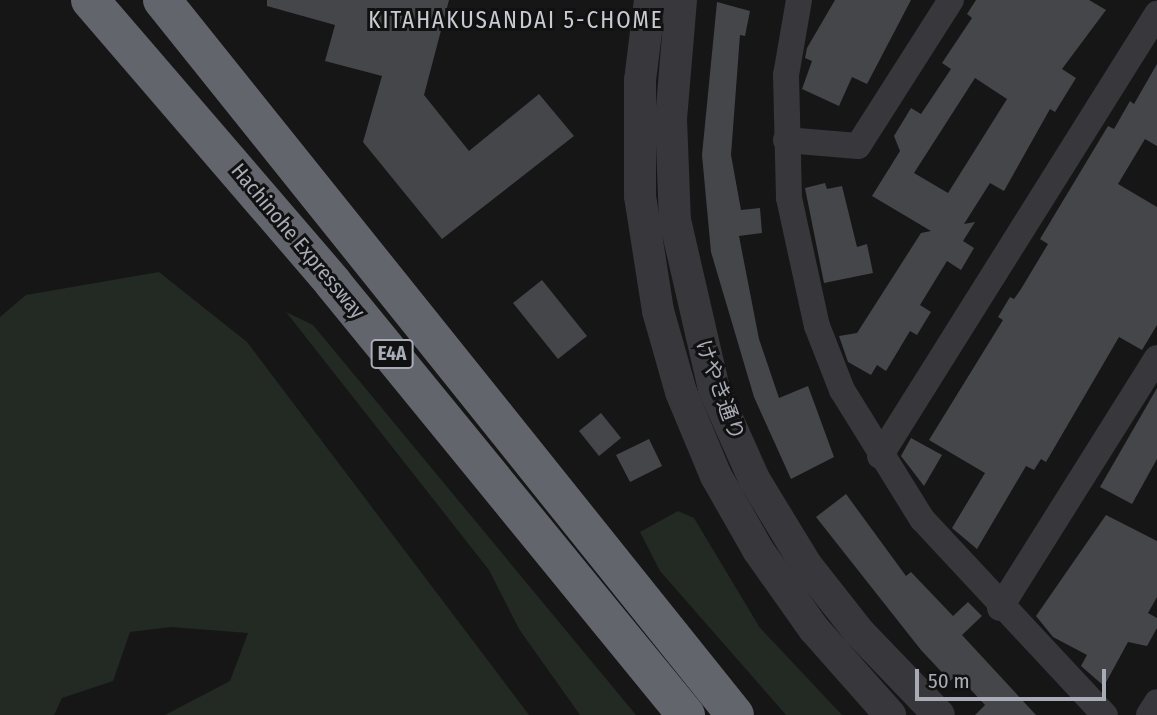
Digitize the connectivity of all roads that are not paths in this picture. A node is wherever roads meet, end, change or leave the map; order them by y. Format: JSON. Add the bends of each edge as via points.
{"nodes":[{"id":1,"x":90,"y":0,"type":"edge"},
{"id":2,"x":162,"y":0,"type":"edge"},
{"id":3,"x":650,"y":0,"type":"edge"},
{"id":4,"x":681,"y":0,"type":"edge"},
{"id":5,"x":799,"y":0,"type":"edge"},
{"id":6,"x":951,"y":0,"type":"edge"},
{"id":7,"x":1157,"y":14,"type":"edge"},
{"id":8,"x":786,"y":140,"type":"junction"},
{"id":9,"x":1157,"y":358,"type":"edge"},
{"id":10,"x":880,"y":456,"type":"junction"},
{"id":11,"x":1000,"y":608,"type":"junction"},
{"id":12,"x":1157,"y":702,"type":"edge"},
{"id":13,"x":686,"y":715,"type":"edge"},
{"id":14,"x":735,"y":715,"type":"edge"},
{"id":15,"x":890,"y":715,"type":"edge"},
{"id":16,"x":939,"y":715,"type":"edge"},
{"id":17,"x":1105,"y":715,"type":"edge"},
{"id":18,"x":1149,"y":715,"type":"edge"}],
"edges":[{"from":1,"to":13,"type":"highway","name":"Hachinohe Expressway","number":"E4A","via":[[334,283]]},
{"from":2,"to":14,"type":"highway","name":"Hachinohe Expressway","number":"E4A"},
{"from":3,"to":15,"type":"street","name":"けやき通り","via":[[640,80],[640,197],[658,312],[681,392],[716,476],[758,550],[814,629]]},
{"from":4,"to":16,"type":"street","name":"けやき通り","via":[[671,118],[675,220],[714,389],[754,479],[807,566],[859,632]]},
{"from":5,"to":8,"type":"street","via":[[786,75]]},
{"from":6,"to":8,"type":"street","via":[[858,146]]},
{"from":7,"to":10,"type":"street"},
{"from":8,"to":10,"type":"street","via":[[791,212],[817,326],[842,390]]},
{"from":9,"to":11,"type":"street"},
{"from":10,"to":11,"type":"street","via":[[922,519]]},
{"from":11,"to":17,"type":"street"},
{"from":12,"to":18,"type":"street"}]}
